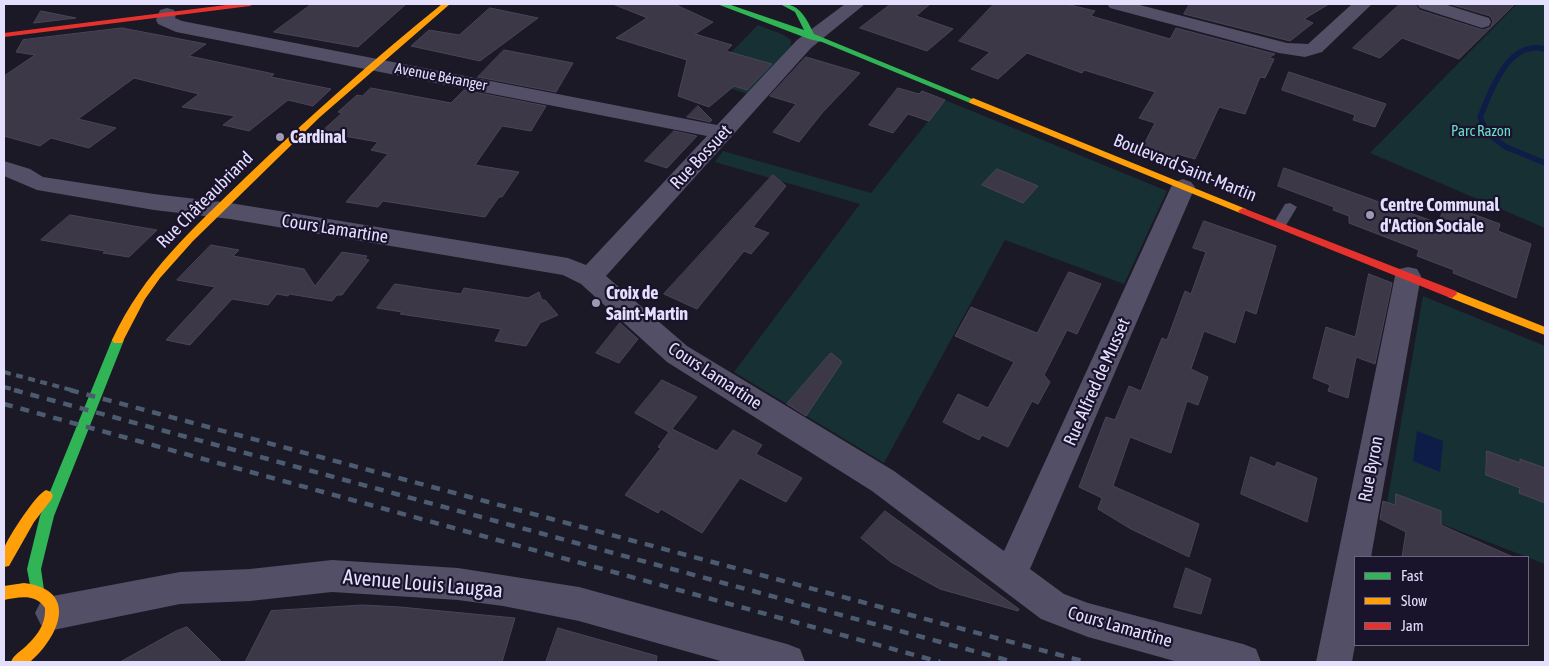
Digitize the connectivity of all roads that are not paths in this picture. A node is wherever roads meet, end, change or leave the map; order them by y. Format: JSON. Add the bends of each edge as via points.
{"nodes":[{"id":1,"x":250,"y":4,"type":"edge"},
{"id":2,"x":446,"y":4,"type":"edge"},
{"id":3,"x":721,"y":4,"type":"edge"},
{"id":4,"x":784,"y":4,"type":"edge"},
{"id":5,"x":856,"y":4,"type":"edge"},
{"id":6,"x":1116,"y":4,"type":"edge"},
{"id":7,"x":1363,"y":4,"type":"edge"},
{"id":8,"x":1426,"y":4,"type":"edge"},
{"id":9,"x":167,"y":14,"type":"junction"},
{"id":10,"x":1482,"y":22,"type":"dead end"},
{"id":11,"x":4,"y":36,"type":"edge"},
{"id":12,"x":812,"y":37,"type":"junction"},
{"id":13,"x":374,"y":63,"type":"junction"},
{"id":14,"x":724,"y":133,"type":"junction"},
{"id":15,"x":4,"y":168,"type":"edge"},
{"id":16,"x":1183,"y":187,"type":"junction"},
{"id":17,"x":1290,"y":207,"type":"dead end"},
{"id":18,"x":219,"y":210,"type":"junction"},
{"id":19,"x":1280,"y":224,"type":"junction"},
{"id":20,"x":1408,"y":276,"type":"junction"},
{"id":21,"x":590,"y":277,"type":"junction"},
{"id":22,"x":1545,"y":331,"type":"edge"},
{"id":23,"x":63,"y":476,"type":"junction"},
{"id":24,"x":1354,"y":556,"type":"edge"},
{"id":25,"x":1354,"y":558,"type":"edge"},
{"id":26,"x":4,"y":562,"type":"edge"},
{"id":27,"x":1007,"y":574,"type":"junction"},
{"id":28,"x":4,"y":593,"type":"edge"},
{"id":29,"x":45,"y":601,"type":"junction"},
{"id":30,"x":18,"y":662,"type":"edge"},
{"id":31,"x":787,"y":662,"type":"edge"},
{"id":32,"x":1243,"y":662,"type":"edge"},
{"id":33,"x":1334,"y":662,"type":"edge"}],
"edges":[{"from":1,"to":9,"type":"street"},
{"from":2,"to":13,"type":"street","name":"Rue Châteaubriand"},
{"from":3,"to":12,"type":"street","name":"Boulevard Saint-Martin"},
{"from":4,"to":12,"type":"street","via":[[798,11]]},
{"from":5,"to":12,"type":"street","name":"Rue Bossuet"},
{"from":6,"to":7,"type":"street","via":[[1286,49],[1305,51],[1315,48]]},
{"from":8,"to":10,"type":"street"},
{"from":9,"to":11,"type":"street"},
{"from":9,"to":13,"type":"street","name":"Avenue Béranger","via":[[165,20],[176,26]]},
{"from":12,"to":14,"type":"street","name":"Rue Bossuet"},
{"from":12,"to":16,"type":"street","name":"Boulevard Saint-Martin"},
{"from":13,"to":14,"type":"street","name":"Avenue Béranger"},
{"from":13,"to":18,"type":"street","name":"Rue Châteaubriand"},
{"from":14,"to":21,"type":"street","name":"Rue Bossuet"},
{"from":15,"to":18,"type":"street","name":"Cours Lamartine","via":[[37,184]]},
{"from":16,"to":19,"type":"street","name":"Boulevard Saint-Martin"},
{"from":16,"to":27,"type":"street","name":"Rue Alfred de Musset","via":[[1016,563]]},
{"from":17,"to":19,"type":"lane"},
{"from":18,"to":21,"type":"street","name":"Cours Lamartine","via":[[568,267]]},
{"from":18,"to":23,"type":"street","name":"Rue Châteaubriand","via":[[165,264],[134,305]]},
{"from":19,"to":20,"type":"street","name":"Boulevard Saint-Martin"},
{"from":20,"to":22,"type":"street","name":"Boulevard Saint-Martin"},
{"from":20,"to":24,"type":"street","name":"Rue Byron"},
{"from":21,"to":27,"type":"street","name":"Cours Lamartine","via":[[677,354],[883,481]]},
{"from":23,"to":26,"type":"street","name":"Rue Châteaubriand","via":[[29,518]]},
{"from":23,"to":29,"type":"street","name":"Rue Châteaubriand","via":[[47,516],[34,569]]},
{"from":25,"to":33,"type":"street","name":"Rue Byron"},
{"from":27,"to":32,"type":"street","name":"Cours Lamartine","via":[[1054,607],[1071,614]]},
{"from":28,"to":29,"type":"street","via":[[19,589]]},
{"from":29,"to":30,"type":"street","via":[[50,626],[42,639]]},
{"from":29,"to":31,"type":"street","name":"Avenue Louis Laugaa","via":[[332,576],[458,584],[579,604]]}]}
